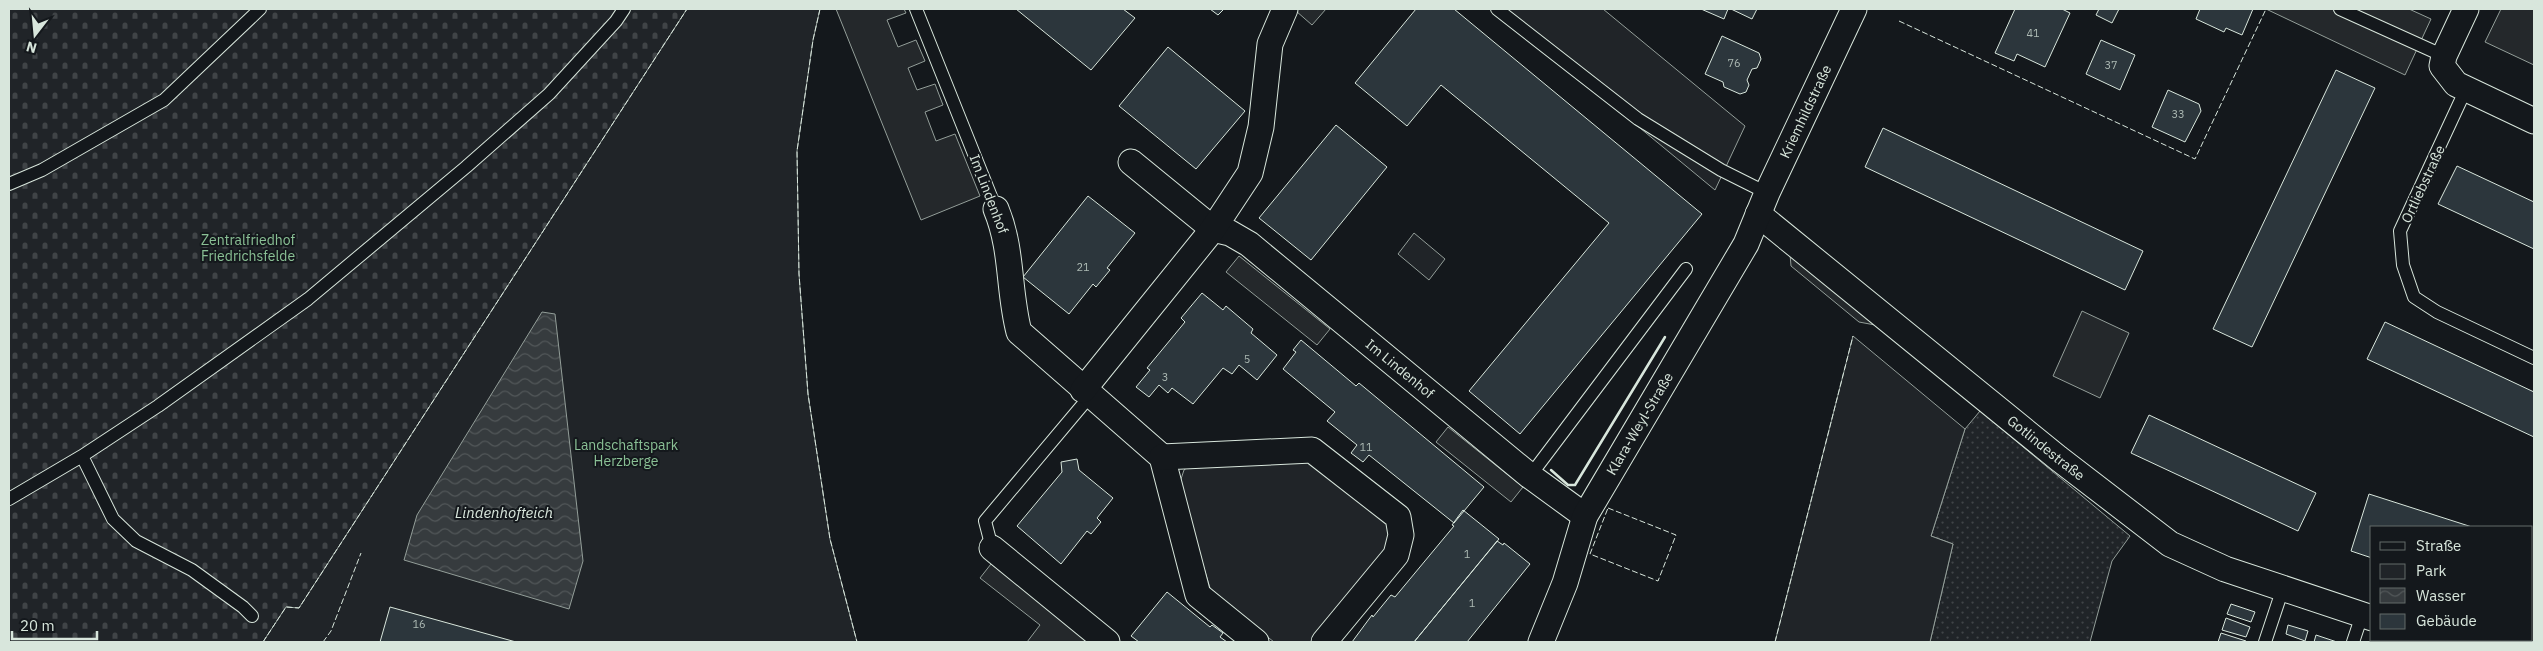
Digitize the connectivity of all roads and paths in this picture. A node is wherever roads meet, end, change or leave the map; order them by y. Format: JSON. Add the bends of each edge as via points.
{"nodes":[{"id":1,"x":260,"y":9,"type":"edge"},
{"id":2,"x":624,"y":9,"type":"edge"},
{"id":3,"x":916,"y":9,"type":"edge"},
{"id":4,"x":1285,"y":9,"type":"edge"},
{"id":5,"x":1497,"y":9,"type":"edge"},
{"id":6,"x":1854,"y":9,"type":"edge"},
{"id":7,"x":2340,"y":9,"type":"edge"},
{"id":8,"x":2466,"y":9,"type":"edge"},
{"id":9,"x":2445,"y":65,"type":"junction"},
{"id":10,"x":2466,"y":89,"type":"junction"},
{"id":11,"x":2534,"y":121,"type":"edge"},
{"id":12,"x":1131,"y":162,"type":"dead end"},
{"id":13,"x":9,"y":184,"type":"edge"},
{"id":14,"x":1762,"y":204,"type":"junction"},
{"id":15,"x":996,"y":209,"type":"joint"},
{"id":16,"x":1212,"y":229,"type":"junction"},
{"id":17,"x":1686,"y":269,"type":"dead end"},
{"id":18,"x":2534,"y":358,"type":"edge"},
{"id":19,"x":1087,"y":393,"type":"junction"},
{"id":20,"x":82,"y":456,"type":"junction"},
{"id":21,"x":1162,"y":457,"type":"junction"},
{"id":22,"x":1530,"y":476,"type":"junction"},
{"id":23,"x":9,"y":499,"type":"edge"},
{"id":24,"x":1585,"y":516,"type":"junction"},
{"id":25,"x":992,"y":548,"type":"joint"},
{"id":26,"x":2282,"y":588,"type":"junction"},
{"id":27,"x":252,"y":616,"type":"dead end"},
{"id":28,"x":2367,"y":616,"type":"edge"},
{"id":29,"x":2439,"y":641,"type":"edge"},
{"id":30,"x":1107,"y":642,"type":"edge"},
{"id":31,"x":1256,"y":642,"type":"edge"},
{"id":32,"x":1324,"y":642,"type":"edge"},
{"id":33,"x":1541,"y":642,"type":"edge"},
{"id":34,"x":2265,"y":642,"type":"edge"},
{"id":35,"x":2353,"y":642,"type":"edge"},
{"id":36,"x":2446,"y":642,"type":"edge"}],
"edges":[{"from":1,"to":13,"type":"lane","via":[[164,100],[42,170]]},
{"from":2,"to":20,"type":"lane","via":[[549,94],[346,268],[182,389]]},
{"from":3,"to":15,"type":"lane","name":"Im Lindenhof"},
{"from":4,"to":16,"type":"street","via":[[1270,44],[1261,127],[1250,174]]},
{"from":5,"to":14,"type":"lane","via":[[1638,119],[1720,170]]},
{"from":6,"to":14,"type":"street","name":"Kriemhildstraße"},
{"from":7,"to":9,"type":"lane"},
{"from":8,"to":9,"type":"street"},
{"from":9,"to":10,"type":"street","via":[[2456,84]]},
{"from":10,"to":11,"type":"street"},
{"from":10,"to":18,"type":"lane","name":"Ortliebstraße","via":[[2400,230],[2403,265],[2414,297],[2437,312]]},
{"from":12,"to":16,"type":"street","name":"Im Lindenhof"},
{"from":14,"to":24,"type":"street","name":"Klara-Weyl-Straße","via":[[1746,244]]},
{"from":14,"to":26,"type":"street","name":"Gotlindestraße","via":[[2058,458],[2170,544],[2224,569]]},
{"from":15,"to":19,"type":"street","name":"Im Lindenhof","via":[[1005,232],[1012,270],[1012,305],[1019,332]]},
{"from":16,"to":19,"type":"street"},
{"from":16,"to":22,"type":"street","name":"Im Lindenhof","via":[[1230,233],[1249,244]]},
{"from":17,"to":22,"type":"lane"},
{"from":19,"to":21,"type":"street","name":"Im Lindenhof"},
{"from":19,"to":25,"type":"lane","via":[[985,521]]},
{"from":20,"to":23,"type":"lane"},
{"from":20,"to":27,"type":"lane","via":[[113,519],[136,541],[192,570]]},
{"from":21,"to":31,"type":"street","via":[[1198,595]]},
{"from":21,"to":32,"type":"street","via":[[1312,450],[1398,517],[1401,536],[1396,555]]},
{"from":22,"to":24,"type":"street","name":"Im Lindenhof"},
{"from":24,"to":33,"type":"street","name":"Klara-Weyl-Straße","via":[[1565,583]]},
{"from":25,"to":30,"type":"street"},
{"from":26,"to":28,"type":"street","name":"Gotlindestraße"},
{"from":26,"to":34,"type":"lane"},
{"from":28,"to":35,"type":"lane"},
{"from":29,"to":36,"type":"street"}]}
